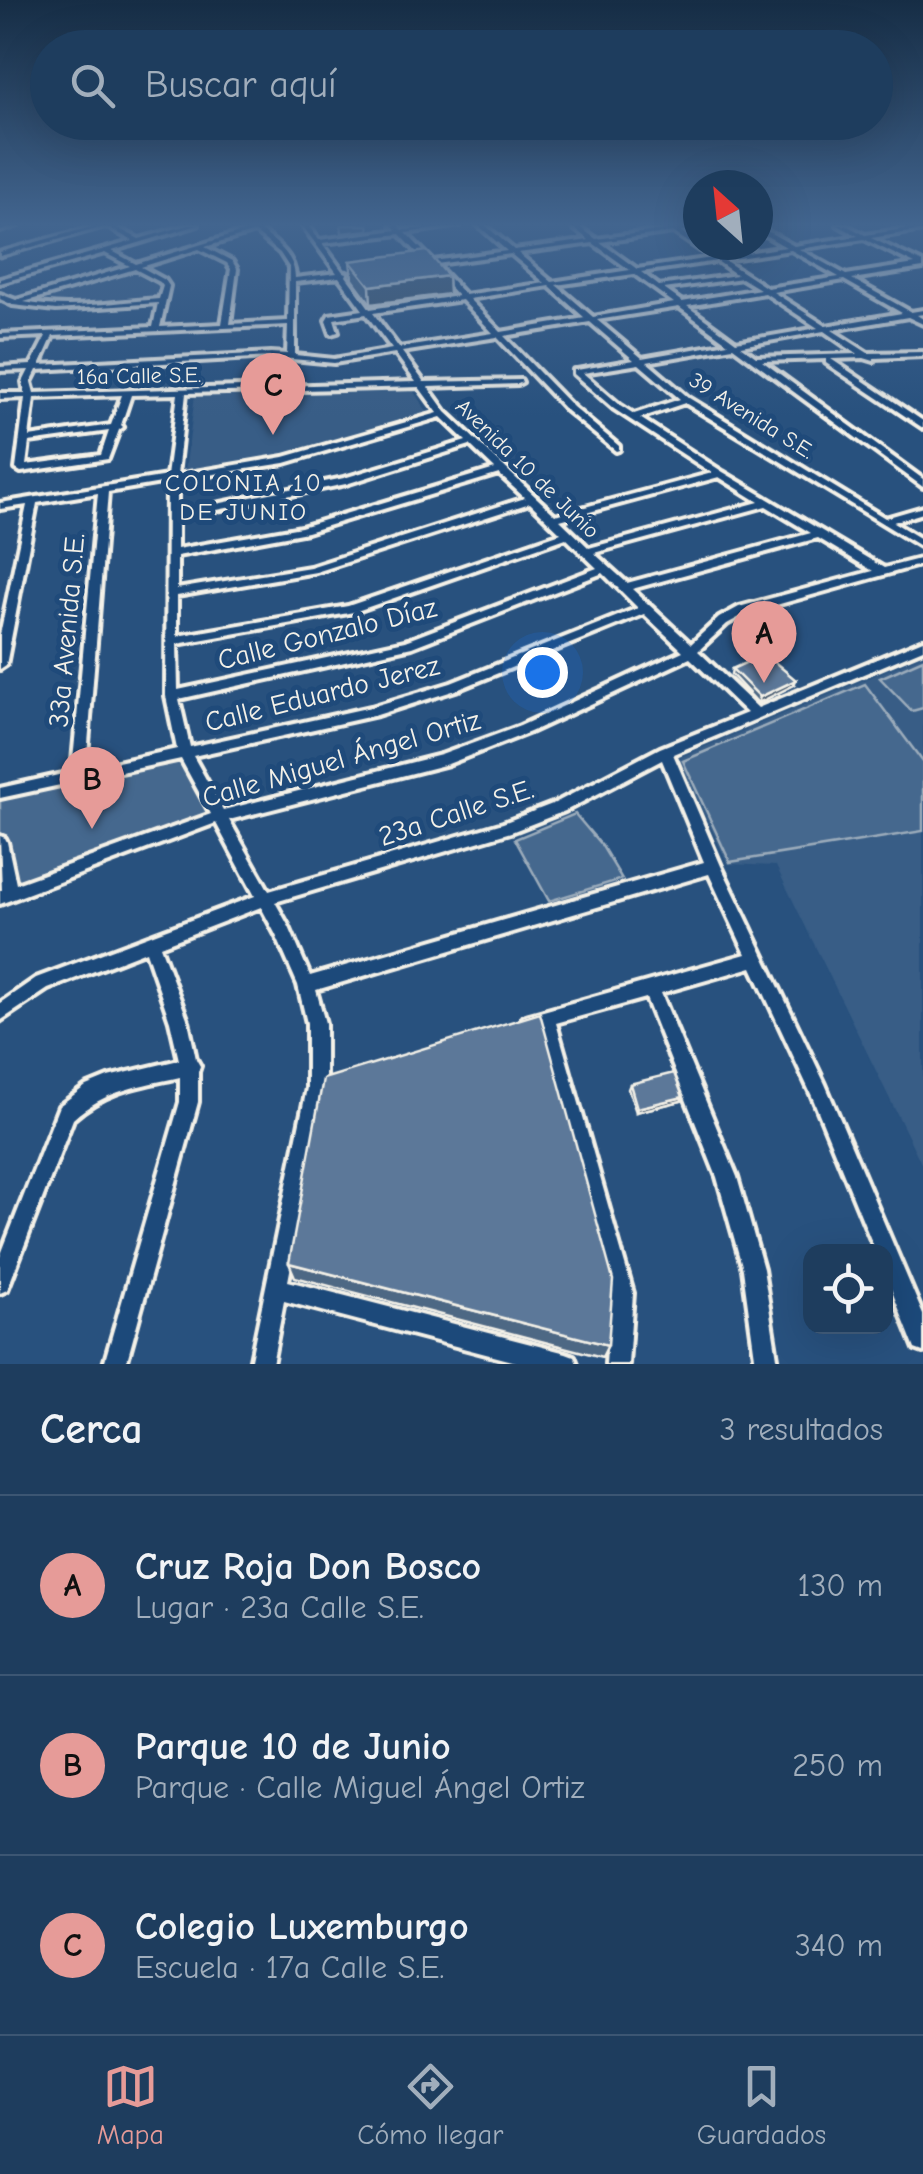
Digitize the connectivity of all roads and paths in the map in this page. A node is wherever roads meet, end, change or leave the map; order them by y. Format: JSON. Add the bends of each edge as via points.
{"nodes":[{"id":1,"x":60,"y":289,"type":"edge"},
{"id":2,"x":165,"y":289,"type":"edge"},
{"id":3,"x":231,"y":289,"type":"edge"},
{"id":4,"x":292,"y":289,"type":"edge"},
{"id":5,"x":356,"y":289,"type":"edge"},
{"id":6,"x":454,"y":289,"type":"edge"},
{"id":7,"x":519,"y":289,"type":"edge"},
{"id":8,"x":555,"y":289,"type":"edge"},
{"id":9,"x":659,"y":289,"type":"edge"},
{"id":10,"x":762,"y":289,"type":"edge"},
{"id":11,"x":780,"y":289,"type":"edge"},
{"id":12,"x":865,"y":289,"type":"edge"},
{"id":13,"x":766,"y":291,"type":"junction"},
{"id":14,"x":0,"y":296,"type":"edge"},
{"id":15,"x":462,"y":297,"type":"junction"},
{"id":16,"x":162,"y":301,"type":"junction"},
{"id":17,"x":13,"y":303,"type":"junction"},
{"id":18,"x":682,"y":305,"type":"junction"},
{"id":19,"x":370,"y":311,"type":"junction"},
{"id":20,"x":923,"y":312,"type":"edge"},
{"id":21,"x":910,"y":314,"type":"junction"},
{"id":22,"x":591,"y":320,"type":"junction"},
{"id":23,"x":923,"y":322,"type":"edge"},
{"id":24,"x":292,"y":323,"type":"junction"},
{"id":25,"x":226,"y":325,"type":"junction"},
{"id":26,"x":156,"y":329,"type":"junction"},
{"id":27,"x":824,"y":329,"type":"junction"},
{"id":28,"x":334,"y":332,"type":"dead end"},
{"id":29,"x":498,"y":334,"type":"junction"},
{"id":30,"x":50,"y":335,"type":"junction"},
{"id":31,"x":0,"y":336,"type":"edge"},
{"id":32,"x":735,"y":344,"type":"junction"},
{"id":33,"x":849,"y":344,"type":"junction"},
{"id":34,"x":397,"y":350,"type":"junction"},
{"id":35,"x":843,"y":355,"type":"junction"},
{"id":36,"x":291,"y":356,"type":"junction"},
{"id":37,"x":868,"y":356,"type":"junction"},
{"id":38,"x":923,"y":357,"type":"edge"},
{"id":39,"x":640,"y":361,"type":"junction"},
{"id":40,"x":828,"y":361,"type":"junction"},
{"id":41,"x":758,"y":362,"type":"junction"},
{"id":42,"x":34,"y":368,"type":"junction"},
{"id":43,"x":0,"y":370,"type":"edge"},
{"id":44,"x":518,"y":382,"type":"dead end"},
{"id":45,"x":419,"y":386,"type":"junction"},
{"id":46,"x":182,"y":392,"type":"junction"},
{"id":47,"x":127,"y":394,"type":"junction"},
{"id":48,"x":30,"y":395,"type":"junction"},
{"id":49,"x":0,"y":396,"type":"edge"},
{"id":50,"x":686,"y":400,"type":"junction"},
{"id":51,"x":443,"y":414,"type":"junction"},
{"id":52,"x":633,"y":416,"type":"junction"},
{"id":53,"x":923,"y":425,"type":"edge"},
{"id":54,"x":118,"y":427,"type":"junction"},
{"id":55,"x":24,"y":440,"type":"junction"},
{"id":56,"x":472,"y":442,"type":"junction"},
{"id":57,"x":616,"y":448,"type":"dead end"},
{"id":58,"x":501,"y":470,"type":"junction"},
{"id":59,"x":720,"y":474,"type":"junction"},
{"id":60,"x":172,"y":478,"type":"junction"},
{"id":61,"x":923,"y":484,"type":"edge"},
{"id":62,"x":103,"y":489,"type":"junction"},
{"id":63,"x":531,"y":499,"type":"junction"},
{"id":64,"x":34,"y":500,"type":"junction"},
{"id":65,"x":767,"y":504,"type":"junction"},
{"id":66,"x":0,"y":506,"type":"edge"},
{"id":67,"x":923,"y":510,"type":"edge"},
{"id":68,"x":172,"y":516,"type":"junction"},
{"id":69,"x":552,"y":519,"type":"junction"},
{"id":70,"x":885,"y":521,"type":"junction"},
{"id":71,"x":567,"y":534,"type":"junction"},
{"id":72,"x":820,"y":534,"type":"junction"},
{"id":73,"x":923,"y":544,"type":"edge"},
{"id":74,"x":586,"y":552,"type":"junction"},
{"id":75,"x":173,"y":553,"type":"junction"},
{"id":76,"x":923,"y":561,"type":"edge"},
{"id":77,"x":604,"y":569,"type":"junction"},
{"id":78,"x":881,"y":570,"type":"junction"},
{"id":79,"x":624,"y":588,"type":"junction"},
{"id":80,"x":171,"y":593,"type":"junction"},
{"id":81,"x":646,"y":610,"type":"junction"},
{"id":82,"x":173,"y":641,"type":"junction"},
{"id":83,"x":923,"y":644,"type":"edge"},
{"id":84,"x":689,"y":653,"type":"junction"},
{"id":85,"x":1,"y":657,"type":"edge"},
{"id":86,"x":172,"y":696,"type":"junction"},
{"id":87,"x":755,"y":713,"type":"junction"},
{"id":88,"x":184,"y":752,"type":"junction"},
{"id":89,"x":665,"y":752,"type":"junction"},
{"id":90,"x":78,"y":775,"type":"junction"},
{"id":91,"x":0,"y":793,"type":"edge"},
{"id":92,"x":220,"y":816,"type":"junction"},
{"id":93,"x":0,"y":842,"type":"edge"},
{"id":94,"x":713,"y":866,"type":"junction"},
{"id":95,"x":5,"y":895,"type":"edge"},
{"id":96,"x":264,"y":899,"type":"junction"},
{"id":97,"x":151,"y":942,"type":"junction"},
{"id":98,"x":756,"y":958,"type":"junction"},
{"id":99,"x":306,"y":985,"type":"junction"},
{"id":100,"x":650,"y":986,"type":"junction"},
{"id":101,"x":0,"y":1013,"type":"edge"},
{"id":102,"x":546,"y":1018,"type":"junction"},
{"id":103,"x":511,"y":1029,"type":"edge"},
{"id":104,"x":192,"y":1066,"type":"junction"},
{"id":105,"x":0,"y":1282,"type":"edge"},
{"id":106,"x":278,"y":1289,"type":"junction"},
{"id":107,"x":923,"y":1342,"type":"edge"},
{"id":108,"x":115,"y":1364,"type":"edge"},
{"id":109,"x":261,"y":1364,"type":"edge"},
{"id":110,"x":566,"y":1364,"type":"edge"},
{"id":111,"x":617,"y":1364,"type":"edge"},
{"id":112,"x":767,"y":1364,"type":"edge"}],
"edges":[{"from":1,"to":17,"type":"street"},
{"from":2,"to":16,"type":"street"},
{"from":3,"to":25,"type":"street"},
{"from":4,"to":24,"type":"street"},
{"from":5,"to":19,"type":"street","name":"Avenida 10 de Junio"},
{"from":6,"to":15,"type":"street"},
{"from":7,"to":15,"type":"street"},
{"from":8,"to":22,"type":"street","name":"39 Avenida S.E."},
{"from":9,"to":18,"type":"street"},
{"from":10,"to":13,"type":"street"},
{"from":11,"to":13,"type":"street"},
{"from":12,"to":21,"type":"street"},
{"from":13,"to":18,"type":"street"},
{"from":13,"to":27,"type":"street"},
{"from":14,"to":17,"type":"street"},
{"from":15,"to":19,"type":"street"},
{"from":15,"to":29,"type":"street"},
{"from":16,"to":17,"type":"street"},
{"from":16,"to":26,"type":"street"},
{"from":18,"to":22,"type":"street"},
{"from":18,"to":32,"type":"street"},
{"from":19,"to":28,"type":"street","via":[[330,318]]},
{"from":19,"to":34,"type":"street","name":"Avenida 10 de Junio"},
{"from":20,"to":21,"type":"street"},
{"from":21,"to":23,"type":"street"},
{"from":21,"to":27,"type":"street"},
{"from":22,"to":29,"type":"street"},
{"from":22,"to":39,"type":"street","name":"39 Avenida S.E."},
{"from":24,"to":25,"type":"street"},
{"from":24,"to":36,"type":"street"},
{"from":25,"to":26,"type":"street"},
{"from":26,"to":30,"type":"street"},
{"from":27,"to":32,"type":"street"},
{"from":27,"to":33,"type":"street"},
{"from":29,"to":34,"type":"street"},
{"from":29,"to":57,"type":"street"},
{"from":30,"to":31,"type":"street"},
{"from":30,"to":42,"type":"street"},
{"from":32,"to":39,"type":"street"},
{"from":32,"to":41,"type":"street"},
{"from":33,"to":35,"type":"street"},
{"from":33,"to":37,"type":"street"},
{"from":34,"to":36,"type":"street","via":[[316,362]]},
{"from":34,"to":45,"type":"street","name":"Avenida 10 de Junio"},
{"from":35,"to":37,"type":"street"},
{"from":35,"to":41,"type":"street"},
{"from":36,"to":42,"type":"street"},
{"from":37,"to":38,"type":"street"},
{"from":37,"to":40,"type":"street"},
{"from":39,"to":50,"type":"street","name":"39 Avenida S.E."},
{"from":39,"to":52,"type":"street","via":[[577,372]]},
{"from":40,"to":41,"type":"street"},
{"from":40,"to":53,"type":"street"},
{"from":41,"to":61,"type":"street"},
{"from":42,"to":43,"type":"street"},
{"from":42,"to":48,"type":"street"},
{"from":44,"to":45,"type":"street","name":"16a Calle S.E."},
{"from":45,"to":46,"type":"street","name":"16a Calle S.E."},
{"from":45,"to":51,"type":"street","name":"Avenida 10 de Junio"},
{"from":46,"to":47,"type":"street","name":"16a Calle S.E."},
{"from":46,"to":60,"type":"street"},
{"from":47,"to":48,"type":"street","name":"16a Calle S.E."},
{"from":47,"to":54,"type":"street"},
{"from":48,"to":49,"type":"street","name":"16a Calle S.E."},
{"from":48,"to":55,"type":"street"},
{"from":50,"to":52,"type":"street"},
{"from":50,"to":70,"type":"street","name":"39 Avenida S.E."},
{"from":51,"to":56,"type":"street","name":"Avenida 10 de Junio"},
{"from":51,"to":60,"type":"street","via":[[285,460]]},
{"from":52,"to":59,"type":"street"},
{"from":54,"to":55,"type":"street"},
{"from":54,"to":55,"type":"street","via":[[106,457],[21,469]]},
{"from":56,"to":58,"type":"street","name":"Avenida 10 de Junio"},
{"from":56,"to":68,"type":"street","via":[[346,480]]},
{"from":58,"to":63,"type":"street","name":"Avenida 10 de Junio"},
{"from":58,"to":75,"type":"street","via":[[303,530]]},
{"from":59,"to":65,"type":"street"},
{"from":59,"to":69,"type":"street"},
{"from":60,"to":62,"type":"street"},
{"from":60,"to":68,"type":"street"},
{"from":62,"to":64,"type":"street"},
{"from":62,"to":90,"type":"street","name":"33a Avenida S.E."},
{"from":63,"to":69,"type":"street","name":"Avenida 10 de Junio"},
{"from":63,"to":80,"type":"street","via":[[312,570]]},
{"from":64,"to":66,"type":"street"},
{"from":64,"to":85,"type":"street"},
{"from":65,"to":72,"type":"street"},
{"from":65,"to":74,"type":"street"},
{"from":67,"to":70,"type":"street"},
{"from":68,"to":75,"type":"street"},
{"from":69,"to":71,"type":"street","name":"Avenida 10 de Junio"},
{"from":70,"to":73,"type":"street","name":"39 Avenida S.E."},
{"from":71,"to":74,"type":"street","name":"Avenida 10 de Junio"},
{"from":71,"to":82,"type":"street","via":[[350,609]]},
{"from":72,"to":78,"type":"street"},
{"from":72,"to":79,"type":"street"},
{"from":74,"to":77,"type":"street","name":"Avenida 10 de Junio"},
{"from":75,"to":80,"type":"street"},
{"from":76,"to":78,"type":"street","name":"Calle Miguel Ángel Ortiz"},
{"from":77,"to":79,"type":"street","name":"Avenida 10 de Junio"},
{"from":77,"to":86,"type":"street","name":"Calle Gonzalo Díaz","via":[[408,644]]},
{"from":78,"to":84,"type":"street","name":"Calle Miguel Ángel Ortiz","via":[[743,610]]},
{"from":79,"to":81,"type":"street","name":"Avenida 10 de Junio"},
{"from":80,"to":82,"type":"street"},
{"from":81,"to":84,"type":"street","name":"Avenida 10 de Junio"},
{"from":81,"to":88,"type":"street","name":"Calle Eduardo Jerez","via":[[438,692]]},
{"from":82,"to":86,"type":"street"},
{"from":83,"to":87,"type":"street","name":"23a Calle S.E."},
{"from":84,"to":87,"type":"street","name":"Avenida 10 de Junio"},
{"from":84,"to":92,"type":"street","name":"Calle Miguel Ángel Ortiz","via":[[443,760]]},
{"from":86,"to":88,"type":"street"},
{"from":87,"to":89,"type":"street","name":"23a Calle S.E."},
{"from":88,"to":90,"type":"street","name":"Calle Eduardo Jerez"},
{"from":88,"to":92,"type":"street"},
{"from":89,"to":94,"type":"street"},
{"from":89,"to":96,"type":"street","name":"23a Calle S.E.","via":[[506,828]]},
{"from":90,"to":91,"type":"street","name":"Calle Eduardo Jerez"},
{"from":92,"to":95,"type":"street","name":"Calle Miguel Ángel Ortiz"},
{"from":92,"to":96,"type":"street"},
{"from":93,"to":95,"type":"street"},
{"from":94,"to":98,"type":"street"},
{"from":94,"to":99,"type":"street"},
{"from":96,"to":97,"type":"street","name":"23a Calle S.E."},
{"from":96,"to":99,"type":"street"},
{"from":97,"to":101,"type":"street","name":"23a Calle S.E.","via":[[42,983]]},
{"from":97,"to":104,"type":"street"},
{"from":98,"to":100,"type":"street"},
{"from":98,"to":107,"type":"street"},
{"from":99,"to":106,"type":"street","via":[[325,1086]]},
{"from":100,"to":102,"type":"street"},
{"from":100,"to":112,"type":"street","via":[[727,1176],[753,1269]]},
{"from":102,"to":103,"type":"street"},
{"from":102,"to":111,"type":"street","via":[[622,1293]]},
{"from":104,"to":105,"type":"street","via":[[80,1097],[66,1113]]},
{"from":104,"to":108,"type":"street","via":[[189,1102]]},
{"from":106,"to":109,"type":"street"},
{"from":106,"to":110,"type":"street"}]}
